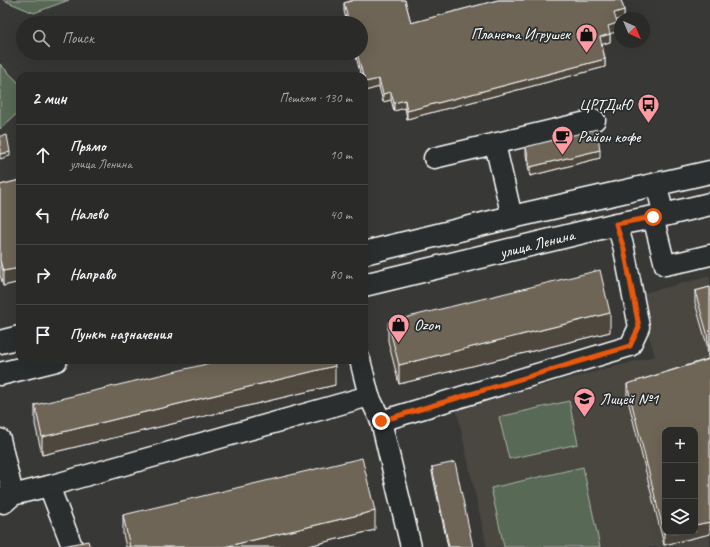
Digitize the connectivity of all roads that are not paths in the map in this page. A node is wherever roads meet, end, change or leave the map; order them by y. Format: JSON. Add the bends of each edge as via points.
{"nodes":[{"id":1,"x":595,"y":120,"type":"dead end"},
{"id":2,"x":495,"y":144,"type":"junction"},
{"id":3,"x":434,"y":158,"type":"dead end"},
{"id":4,"x":710,"y":172,"type":"edge"},
{"id":5,"x":656,"y":184,"type":"junction"},
{"id":6,"x":710,"y":204,"type":"edge"},
{"id":7,"x":658,"y":216,"type":"junction"},
{"id":8,"x":512,"y":217,"type":"junction"},
{"id":9,"x":616,"y":224,"type":"junction"},
{"id":10,"x":368,"y":252,"type":"edge"},
{"id":11,"x":710,"y":255,"type":"edge"},
{"id":12,"x":368,"y":285,"type":"edge"},
{"id":13,"x":16,"y":338,"type":"edge"},
{"id":14,"x":0,"y":342,"type":"edge"},
{"id":15,"x":40,"y":364,"type":"edge"},
{"id":16,"x":361,"y":364,"type":"edge"},
{"id":17,"x":0,"y":374,"type":"edge"},
{"id":18,"x":370,"y":396,"type":"junction"},
{"id":19,"x":381,"y":421,"type":"junction"},
{"id":20,"x":0,"y":439,"type":"edge"},
{"id":21,"x":49,"y":486,"type":"junction"},
{"id":22,"x":4,"y":500,"type":"edge"},
{"id":23,"x":72,"y":546,"type":"edge"},
{"id":24,"x":411,"y":547,"type":"edge"}],
"edges":[{"from":1,"to":2,"type":"street"},
{"from":2,"to":3,"type":"street"},
{"from":2,"to":8,"type":"street"},
{"from":4,"to":5,"type":"main road","name":"улица Ленина"},
{"from":5,"to":7,"type":"street"},
{"from":5,"to":8,"type":"main road","name":"улица Ленина"},
{"from":6,"to":7,"type":"main road","name":"улица Ленина"},
{"from":7,"to":9,"type":"main road","name":"улица Ленина"},
{"from":7,"to":11,"type":"street","via":[[664,265]]},
{"from":8,"to":10,"type":"main road","name":"улица Ленина"},
{"from":9,"to":12,"type":"main road","name":"улица Ленина"},
{"from":9,"to":19,"type":"street","via":[[624,249],[639,327],[630,346]]},
{"from":13,"to":14,"type":"main road"},
{"from":15,"to":17,"type":"main road"},
{"from":16,"to":18,"type":"street"},
{"from":18,"to":19,"type":"street"},
{"from":18,"to":21,"type":"street"},
{"from":19,"to":24,"type":"street"},
{"from":20,"to":22,"type":"street"},
{"from":21,"to":22,"type":"street"},
{"from":21,"to":23,"type":"street"}]}
